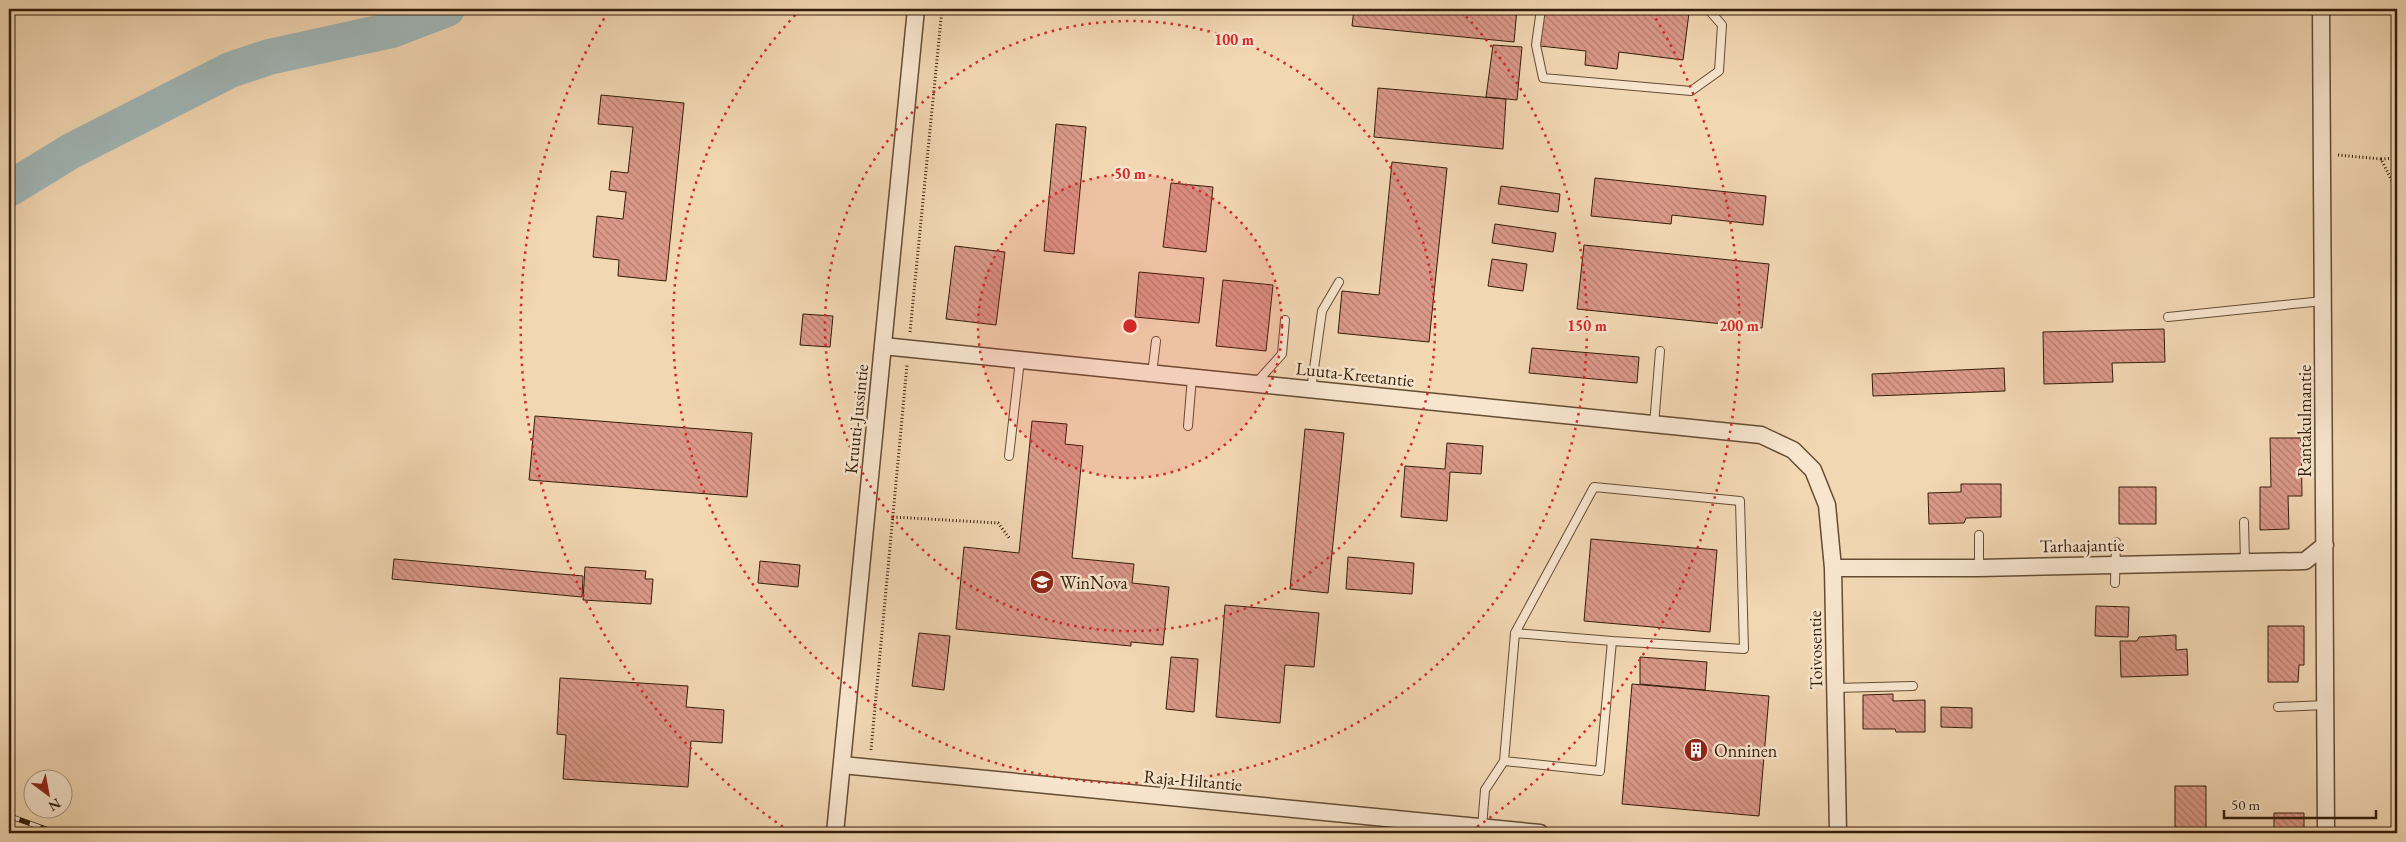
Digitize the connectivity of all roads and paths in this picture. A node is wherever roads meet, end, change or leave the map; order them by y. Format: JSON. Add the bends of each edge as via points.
{"nodes":[{"id":1,"x":916,"y":9,"type":"edge"},
{"id":2,"x":942,"y":9,"type":"edge"},
{"id":3,"x":1540,"y":9,"type":"edge"},
{"id":4,"x":1708,"y":9,"type":"edge"},
{"id":5,"x":2321,"y":9,"type":"edge"},
{"id":6,"x":2388,"y":9,"type":"edge"},
{"id":7,"x":2397,"y":10,"type":"edge"},
{"id":8,"x":2323,"y":154,"type":"junction"},
{"id":9,"x":2381,"y":158,"type":"junction"},
{"id":10,"x":2397,"y":158,"type":"edge"},
{"id":11,"x":2397,"y":191,"type":"edge"},
{"id":12,"x":1339,"y":282,"type":"dead end"},
{"id":13,"x":2323,"y":302,"type":"junction"},
{"id":14,"x":2168,"y":317,"type":"dead end"},
{"id":15,"x":1285,"y":320,"type":"dead end"},
{"id":16,"x":1156,"y":341,"type":"dead end"},
{"id":17,"x":883,"y":346,"type":"junction"},
{"id":18,"x":909,"y":349,"type":"junction"},
{"id":19,"x":1660,"y":351,"type":"dead end"},
{"id":20,"x":1020,"y":360,"type":"junction"},
{"id":21,"x":1152,"y":374,"type":"junction"},
{"id":22,"x":1192,"y":378,"type":"junction"},
{"id":23,"x":1255,"y":384,"type":"junction"},
{"id":24,"x":1311,"y":390,"type":"junction"},
{"id":25,"x":1654,"y":425,"type":"junction"},
{"id":26,"x":1188,"y":426,"type":"dead end"},
{"id":27,"x":1009,"y":456,"type":"dead end"},
{"id":28,"x":1813,"y":470,"type":"joint"},
{"id":29,"x":893,"y":517,"type":"junction"},
{"id":30,"x":2244,"y":522,"type":"dead end"},
{"id":31,"x":1978,"y":535,"type":"dead end"},
{"id":32,"x":1010,"y":539,"type":"dead end"},
{"id":33,"x":2116,"y":542,"type":"dead end"},
{"id":34,"x":2325,"y":545,"type":"junction"},
{"id":35,"x":2245,"y":563,"type":"junction"},
{"id":36,"x":2116,"y":564,"type":"junction"},
{"id":37,"x":1834,"y":568,"type":"junction"},
{"id":38,"x":1980,"y":568,"type":"junction"},
{"id":39,"x":2115,"y":583,"type":"dead end"},
{"id":40,"x":1514,"y":633,"type":"junction"},
{"id":41,"x":1612,"y":642,"type":"junction"},
{"id":42,"x":1913,"y":686,"type":"dead end"},
{"id":43,"x":1835,"y":688,"type":"junction"},
{"id":44,"x":2325,"y":705,"type":"junction"},
{"id":45,"x":2278,"y":707,"type":"dead end"},
{"id":46,"x":1504,"y":761,"type":"junction"},
{"id":47,"x":842,"y":765,"type":"junction"},
{"id":48,"x":869,"y":768,"type":"junction"},
{"id":49,"x":1482,"y":827,"type":"junction"},
{"id":50,"x":1442,"y":828,"type":"edge"},
{"id":51,"x":835,"y":833,"type":"edge"},
{"id":52,"x":1540,"y":833,"type":"edge"},
{"id":53,"x":1838,"y":833,"type":"edge"},
{"id":54,"x":2326,"y":833,"type":"edge"}],
"edges":[{"from":1,"to":17,"type":"street","name":"Kruuti-Jussintie"},
{"from":2,"to":18,"type":"path"},
{"from":3,"to":4,"type":"lane","via":[[1536,45],[1543,78],[1691,91],[1719,71],[1722,25]]},
{"from":5,"to":8,"type":"street","name":"Rantakulmantie"},
{"from":6,"to":7,"type":"path"},
{"from":8,"to":9,"type":"path"},
{"from":8,"to":13,"type":"street","name":"Rantakulmantie"},
{"from":9,"to":10,"type":"path"},
{"from":9,"to":11,"type":"path"},
{"from":12,"to":24,"type":"lane","via":[[1322,311]]},
{"from":13,"to":14,"type":"lane"},
{"from":13,"to":34,"type":"street","name":"Rantakulmantie"},
{"from":15,"to":23,"type":"lane","via":[[1282,354]]},
{"from":16,"to":21,"type":"lane"},
{"from":17,"to":18,"type":"street","name":"Luuta-Kreetantie"},
{"from":17,"to":47,"type":"street","name":"Kruuti-Jussintie"},
{"from":18,"to":20,"type":"street","name":"Luuta-Kreetantie"},
{"from":18,"to":29,"type":"path"},
{"from":19,"to":25,"type":"lane"},
{"from":20,"to":21,"type":"street","name":"Luuta-Kreetantie"},
{"from":20,"to":27,"type":"lane"},
{"from":21,"to":22,"type":"street","name":"Luuta-Kreetantie"},
{"from":22,"to":23,"type":"street","name":"Luuta-Kreetantie"},
{"from":22,"to":26,"type":"lane"},
{"from":23,"to":24,"type":"street","name":"Luuta-Kreetantie"},
{"from":24,"to":25,"type":"street","name":"Luuta-Kreetantie"},
{"from":25,"to":28,"type":"street","name":"Luuta-Kreetantie","via":[[1761,435],[1793,450]]},
{"from":28,"to":37,"type":"street","name":"Toivosentie","via":[[1827,505]]},
{"from":29,"to":32,"type":"path","via":[[998,523]]},
{"from":29,"to":48,"type":"path"},
{"from":30,"to":35,"type":"lane"},
{"from":31,"to":38,"type":"lane"},
{"from":33,"to":36,"type":"lane"},
{"from":34,"to":35,"type":"street","name":"Tarhaajantie","via":[[2305,561]]},
{"from":34,"to":44,"type":"street","name":"Rantakulmantie"},
{"from":35,"to":36,"type":"street","name":"Tarhaajantie"},
{"from":36,"to":38,"type":"street","name":"Tarhaajantie"},
{"from":36,"to":39,"type":"lane"},
{"from":37,"to":38,"type":"street","name":"Tarhaajantie"},
{"from":37,"to":43,"type":"street","name":"Toivosentie"},
{"from":40,"to":41,"type":"lane"},
{"from":40,"to":41,"type":"lane","via":[[1594,487],[1740,502],[1744,649]]},
{"from":40,"to":46,"type":"lane"},
{"from":41,"to":46,"type":"lane","via":[[1600,771]]},
{"from":42,"to":43,"type":"lane"},
{"from":43,"to":53,"type":"street","name":"Toivosentie"},
{"from":44,"to":45,"type":"lane"},
{"from":44,"to":54,"type":"street","name":"Rantakulmantie"},
{"from":46,"to":49,"type":"lane","via":[[1484,790]]},
{"from":47,"to":48,"type":"street","name":"Raja-Hiltantie"},
{"from":47,"to":51,"type":"street","name":"Kruuti-Jussintie"},
{"from":48,"to":50,"type":"street","name":"Raja-Hiltantie"},
{"from":49,"to":50,"type":"street","name":"Raja-Hiltantie"},
{"from":49,"to":52,"type":"street","name":"Raja-Hiltantie"}]}
